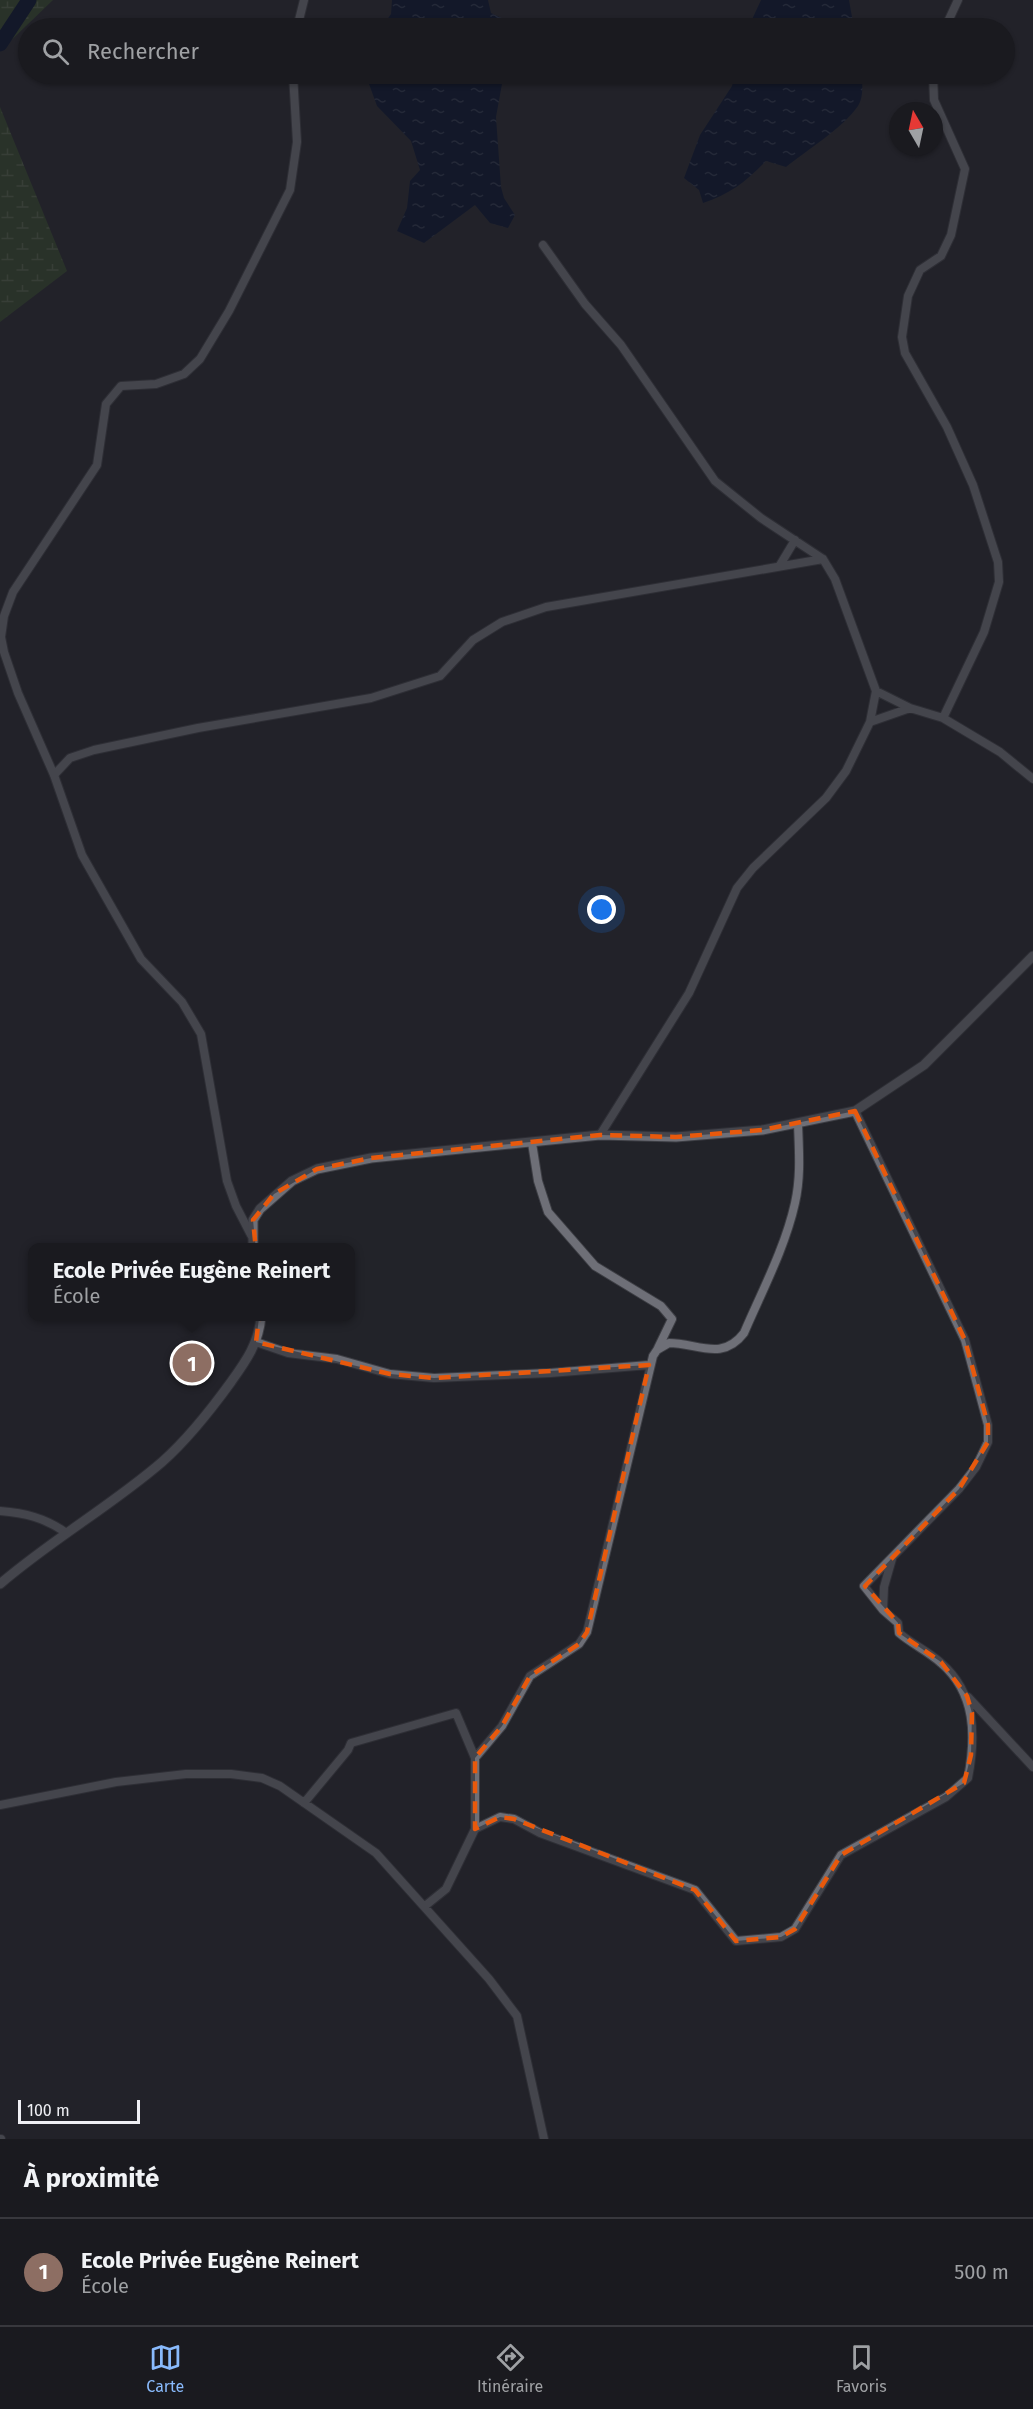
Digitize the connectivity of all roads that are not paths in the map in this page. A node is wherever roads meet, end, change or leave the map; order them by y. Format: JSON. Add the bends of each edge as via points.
{"nodes":[{"id":1,"x":304,"y":0,"type":"edge"},
{"id":2,"x":958,"y":0,"type":"edge"},
{"id":3,"x":300,"y":18,"type":"edge"},
{"id":4,"x":950,"y":18,"type":"edge"},
{"id":5,"x":294,"y":84,"type":"edge"},
{"id":6,"x":933,"y":84,"type":"edge"},
{"id":7,"x":543,"y":245,"type":"dead end"},
{"id":8,"x":795,"y":540,"type":"junction"},
{"id":9,"x":823,"y":560,"type":"junction"},
{"id":10,"x":780,"y":566,"type":"junction"},
{"id":11,"x":876,"y":691,"type":"junction"},
{"id":12,"x":910,"y":708,"type":"junction"},
{"id":13,"x":943,"y":718,"type":"junction"},
{"id":14,"x":870,"y":722,"type":"junction"},
{"id":15,"x":54,"y":775,"type":"junction"},
{"id":16,"x":1033,"y":779,"type":"edge"},
{"id":17,"x":1033,"y":956,"type":"edge"},
{"id":18,"x":855,"y":1111,"type":"junction"},
{"id":19,"x":798,"y":1125,"type":"junction"},
{"id":20,"x":600,"y":1136,"type":"junction"},
{"id":21,"x":532,"y":1143,"type":"junction"},
{"id":22,"x":251,"y":1234,"type":"junction"},
{"id":23,"x":252,"y":1243,"type":"edge"},
{"id":24,"x":260,"y":1321,"type":"edge"},
{"id":25,"x":256,"y":1342,"type":"junction"},
{"id":26,"x":657,"y":1350,"type":"junction"},
{"id":27,"x":649,"y":1365,"type":"junction"},
{"id":28,"x":0,"y":1511,"type":"edge"},
{"id":29,"x":65,"y":1532,"type":"junction"},
{"id":30,"x":892,"y":1559,"type":"junction"},
{"id":31,"x":0,"y":1584,"type":"edge"},
{"id":32,"x":883,"y":1610,"type":"junction"},
{"id":33,"x":967,"y":1696,"type":"junction"},
{"id":34,"x":475,"y":1758,"type":"junction"},
{"id":35,"x":1033,"y":1767,"type":"edge"},
{"id":36,"x":304,"y":1803,"type":"junction"},
{"id":37,"x":0,"y":1805,"type":"edge"},
{"id":38,"x":475,"y":1829,"type":"junction"},
{"id":39,"x":425,"y":1906,"type":"junction"},
{"id":40,"x":544,"y":2139,"type":"edge"}],
"edges":[{"from":1,"to":3,"type":"street"},
{"from":2,"to":4,"type":"street"},
{"from":5,"to":15,"type":"street","via":[[297,142],[290,190],[229,311],[200,359],[184,374],[156,384],[121,386],[106,405],[97,465],[13,592],[4,616],[4,652]]},
{"from":6,"to":13,"type":"street","via":[[934,100],[964,169],[951,235],[941,256],[920,270],[908,297],[902,337],[905,352],[947,427],[973,485],[998,562],[999,582],[984,633]]},
{"from":7,"to":8,"type":"street","via":[[585,304],[621,345],[715,481]]},
{"from":8,"to":9,"type":"street"},
{"from":8,"to":10,"type":"street"},
{"from":9,"to":10,"type":"street"},
{"from":9,"to":11,"type":"street","via":[[834,579]]},
{"from":10,"to":15,"type":"street","via":[[546,607],[502,622],[473,640],[440,676],[371,698],[94,750],[70,758]]},
{"from":11,"to":12,"type":"street"},
{"from":11,"to":14,"type":"street"},
{"from":12,"to":13,"type":"street"},
{"from":12,"to":14,"type":"street"},
{"from":13,"to":16,"type":"street","via":[[1000,752]]},
{"from":14,"to":20,"type":"street","via":[[846,771],[826,798],[737,888],[689,993]]},
{"from":15,"to":22,"type":"street","via":[[82,855],[115,916],[141,959],[182,1002],[201,1034],[227,1181]]},
{"from":17,"to":18,"type":"street","via":[[924,1065]]},
{"from":18,"to":19,"type":"street"},
{"from":18,"to":30,"type":"street","via":[[965,1340],[988,1425],[988,1443],[976,1467]]},
{"from":19,"to":20,"type":"street","via":[[686,1136]]},
{"from":19,"to":26,"type":"street","via":[[800,1167],[795,1203],[744,1333],[737,1343],[728,1346],[698,1349],[669,1343]]},
{"from":20,"to":21,"type":"street"},
{"from":21,"to":22,"type":"street","via":[[371,1158],[317,1169],[273,1194],[253,1220]]},
{"from":21,"to":26,"type":"street","via":[[548,1212],[595,1266],[661,1306],[672,1319]]},
{"from":22,"to":23,"type":"street"},
{"from":24,"to":25,"type":"street"},
{"from":25,"to":27,"type":"street","via":[[288,1353],[337,1359],[390,1374],[434,1378]]},
{"from":25,"to":29,"type":"street","via":[[184,1441],[143,1477]]},
{"from":26,"to":27,"type":"street"},
{"from":27,"to":34,"type":"street","via":[[587,1632],[579,1644],[530,1676],[507,1717]]},
{"from":28,"to":29,"type":"street","via":[[29,1514]]},
{"from":29,"to":31,"type":"street"},
{"from":30,"to":32,"type":"street","via":[[882,1597]]},
{"from":30,"to":32,"type":"street","via":[[864,1586]]},
{"from":32,"to":33,"type":"street","via":[[898,1623],[899,1633],[941,1662]]},
{"from":33,"to":35,"type":"street"},
{"from":33,"to":38,"type":"street","via":[[972,1713],[971,1755],[964,1783],[841,1855],[795,1929],[781,1937],[736,1941],[695,1890],[540,1833],[514,1819],[500,1817]]},
{"from":34,"to":36,"type":"street","via":[[456,1713],[351,1743]]},
{"from":34,"to":38,"type":"street"},
{"from":36,"to":37,"type":"street","via":[[262,1778],[212,1772],[116,1782]]},
{"from":36,"to":39,"type":"street","via":[[375,1853]]},
{"from":38,"to":39,"type":"street","via":[[446,1889]]},
{"from":39,"to":40,"type":"street","via":[[517,2016]]}]}
